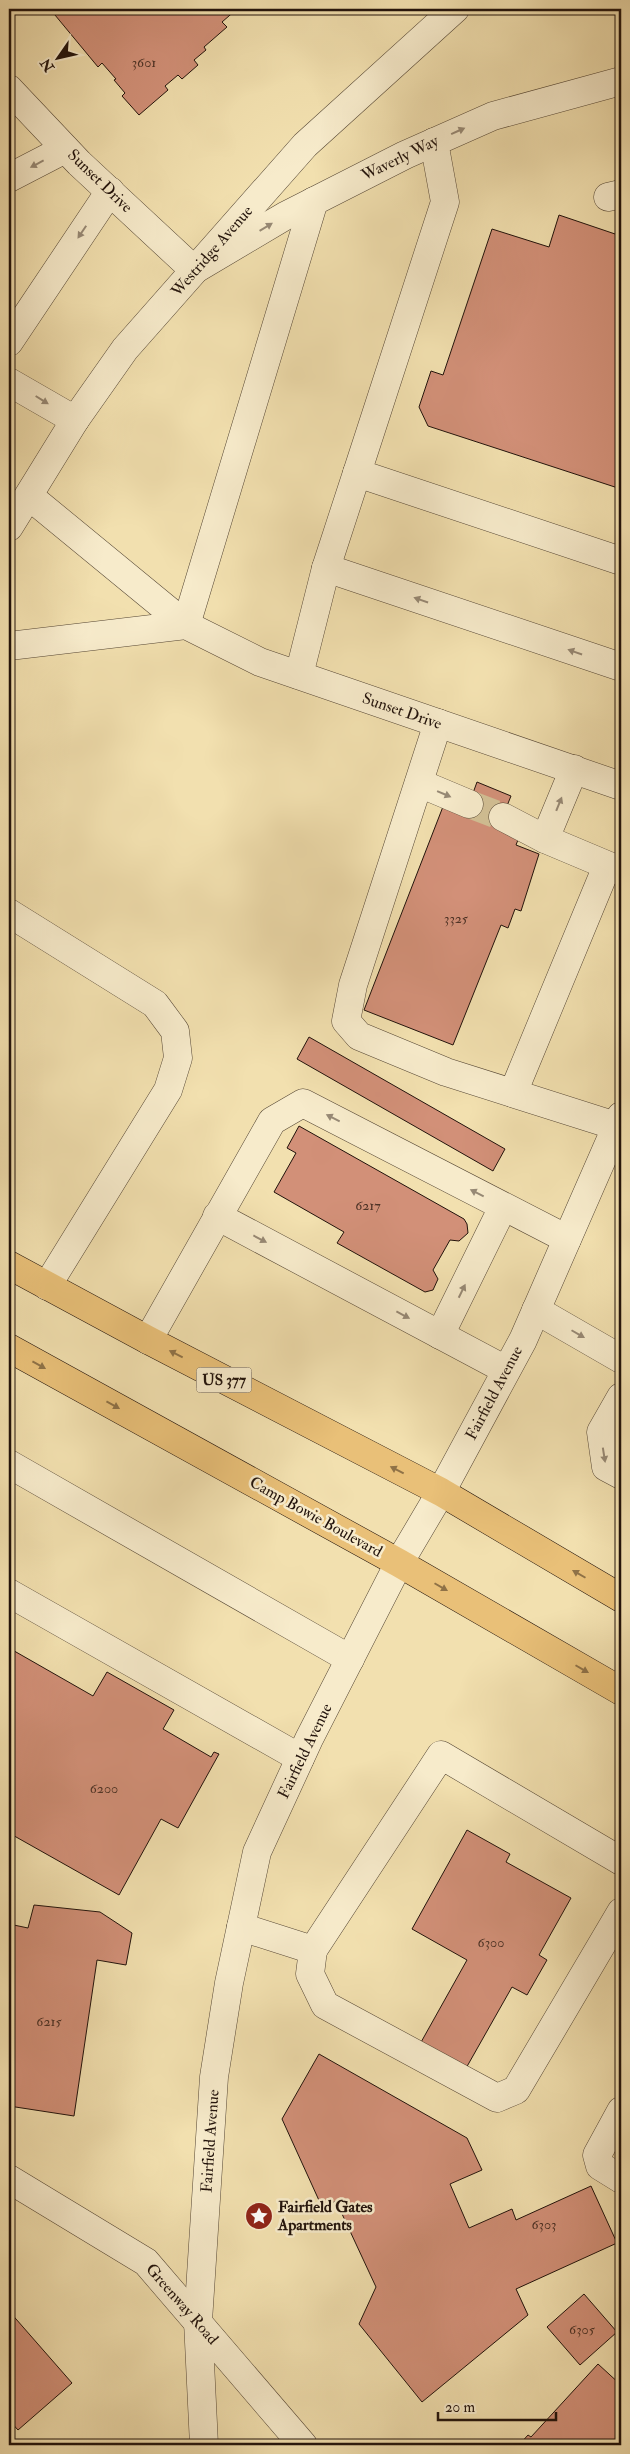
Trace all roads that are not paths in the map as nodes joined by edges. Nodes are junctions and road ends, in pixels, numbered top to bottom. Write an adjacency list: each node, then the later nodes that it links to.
1 (452, 10): 9 (street, Westridge Avenue)
2 (621, 81): 4 (street, Waverly Way, one-way to 2)
3 (9, 89): 5 (street, Sunset Drive)
4 (434, 142): 8 (street, Waverly Way); 13 (street)
5 (65, 149): 6 (street, one-way to 6); 7 (street, Sunset Drive)
6 (9, 178)
7 (110, 191): 9 (street, Sunset Drive); 10 (street, one-way to 10)
8 (314, 201): 9 (street, Waverly Way, one-way to 8); 18 (street)
9 (194, 270): 12 (street, Westridge Avenue)
10 (9, 342)
11 (9, 382): 12 (street, one-way to 12)
12 (75, 420): 14 (street, Westridge Avenue)
13 (356, 473): 16 (street); 17 (street)
14 (29, 496): 15 (street, Westridge Avenue); 18 (street, Sunset Drive)
15 (9, 527)
16 (621, 561)
17 (326, 568): 20 (street, one-way to 17); 21 (street)
18 (186, 625): 19 (street); 21 (street, Sunset Drive)
19 (9, 646)
20 (621, 667)
21 (299, 676): 22 (street, Sunset Drive)
22 (438, 723): 23 (street, Sunset Drive); 24 (street)
23 (574, 769): 25 (street, Sunset Drive); 28 (street, one-way to 23)
24 (419, 783): 26 (street, one-way to 26); 31 (street)
25 (621, 786)
26 (469, 804)
27 (503, 817): 28 (street)
28 (545, 838): 29 (street)
29 (614, 868): 31 (street)
30 (9, 913): 37 (street)
31 (513, 1093): 32 (street)
32 (619, 1121): 35 (street, Fairfield Avenue)
33 (504, 1207): 34 (street, one-way to 34); 35 (street); 39 (street, one-way to 33)
34 (217, 1216): 39 (street, one-way to 39); 40 (street)
35 (567, 1239): 38 (street, Fairfield Avenue)
36 (9, 1265): 37 (main road, US 377)
37 (47, 1286): 40 (main road, US 377)
38 (536, 1310): 42 (street, one-way to 42); 43 (street, Fairfield Avenue)
39 (440, 1335): 43 (street)
40 (148, 1340): 47 (main road, US 377, one-way to 40)
41 (9, 1348): 48 (main road, Camp Bowie Boulevard, one-way to 48)
42 (621, 1359)
43 (506, 1370): 47 (street, Fairfield Avenue)
44 (621, 1397): 46 (street, one-way to 46)
45 (9, 1464): 51 (street)
46 (621, 1475)
47 (441, 1492): 48 (street, Fairfield Avenue); 50 (main road, US 377, one-way to 47)
48 (399, 1563): 51 (street, Fairfield Avenue); 52 (main road, Camp Bowie Boulevard, one-way to 52)
49 (9, 1593): 53 (street)
50 (621, 1598)
51 (350, 1659): 53 (street, Fairfield Avenue)
52 (621, 1691)
53 (300, 1758): 56 (street, Fairfield Avenue)
54 (621, 1860): 57 (street)
55 (621, 1912): 57 (street)
56 (241, 1928): 57 (street); 61 (street, Fairfield Avenue)
57 (313, 1950)
58 (621, 2111): 59 (street)
59 (621, 2178)
60 (9, 2179): 61 (street, Greenway Road)
61 (198, 2321): 62 (street, Fairfield Avenue); 63 (street, Greenway Road)
62 (204, 2445)
63 (304, 2445)

